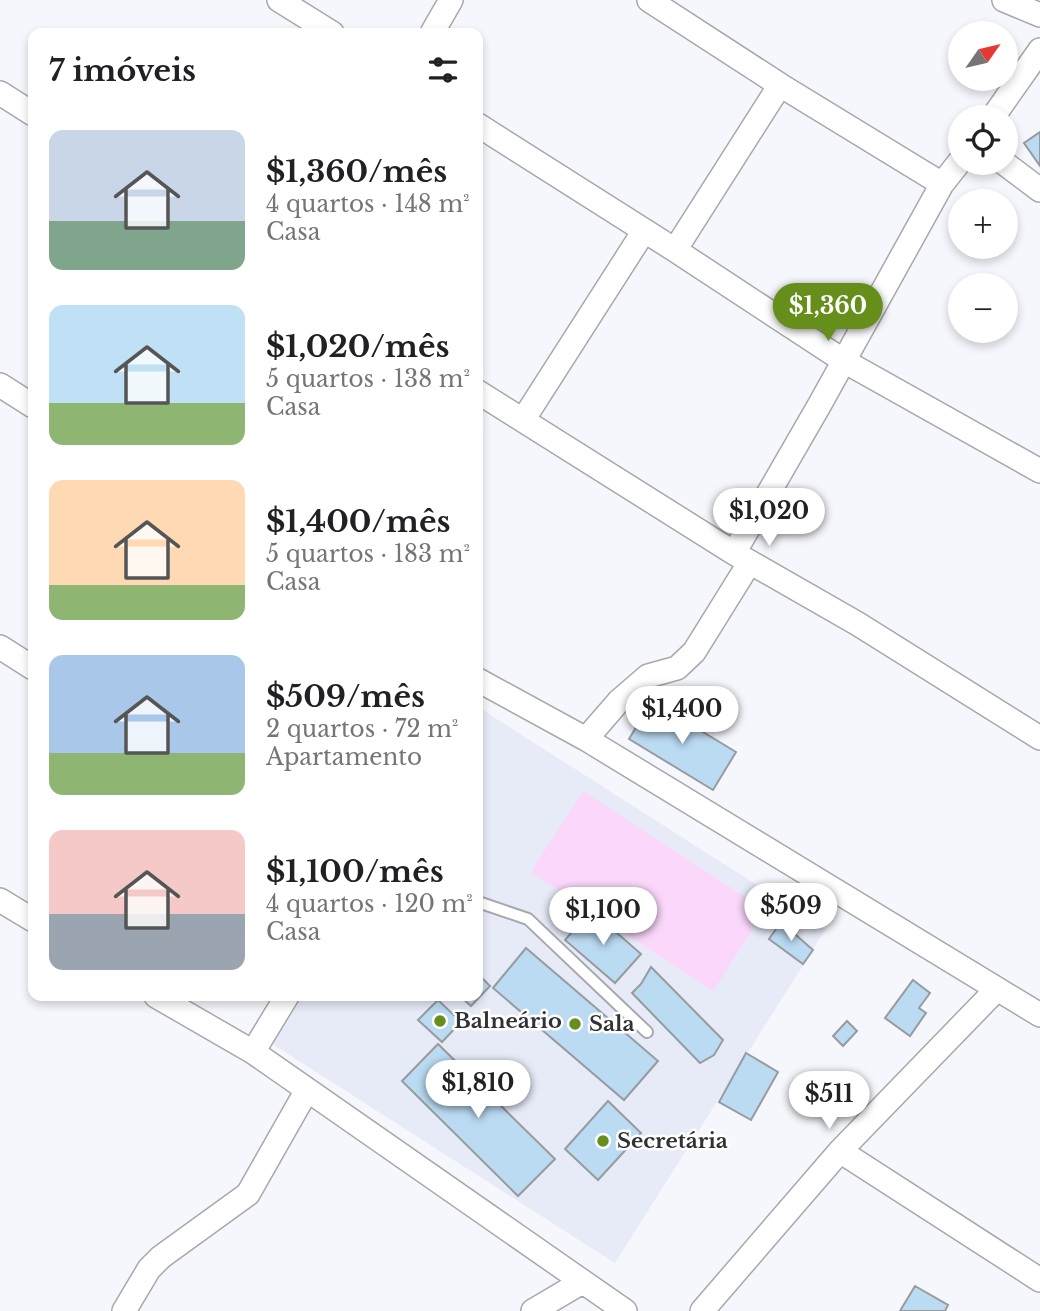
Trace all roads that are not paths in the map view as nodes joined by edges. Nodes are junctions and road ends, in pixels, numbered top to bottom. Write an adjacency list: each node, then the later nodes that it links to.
1 (279, 0): 6 (street)
2 (451, 0): 7 (street)
3 (649, 0): 9 (street)
4 (1004, 0): 5 (street)
5 (1040, 15)
6 (323, 28)
7 (435, 28)
8 (1040, 50): 11 (street)
9 (780, 85): 16 (street); 19 (street)
10 (0, 93): 12 (street)
11 (1001, 105)
12 (28, 111)
13 (483, 128): 18 (street)
14 (1018, 174): 17 (street)
15 (949, 175): 16 (street)
16 (942, 184): 20 (street)
17 (1040, 190)
18 (645, 231): 19 (street); 24 (street)
19 (675, 250): 20 (street)
20 (844, 361): 25 (street); 26 (street)
21 (0, 385): 23 (street)
22 (483, 395): 24 (street)
23 (28, 402)
24 (523, 420): 26 (street)
25 (1040, 471)
26 (742, 558): 30 (street); 31 (street)
27 (0, 647): 28 (street)
28 (28, 665)
29 (483, 683): 31 (street)
30 (1040, 738)
31 (586, 739): 35 (street)
32 (0, 900): 34 (street)
33 (483, 904): 39 (lane)
34 (28, 917)
35 (998, 989): 38 (street); 42 (street)
36 (165, 1001): 40 (street)
37 (284, 1001): 40 (street)
38 (1040, 1015)
39 (647, 1032)
40 (253, 1052): 41 (street)
41 (307, 1090): 44 (street); 45 (street)
42 (840, 1151): 43 (street); 48 (street)
43 (1040, 1280)
44 (582, 1282): 46 (street); 47 (street)
45 (124, 1311)
46 (533, 1311)
47 (625, 1311)
48 (702, 1311)

